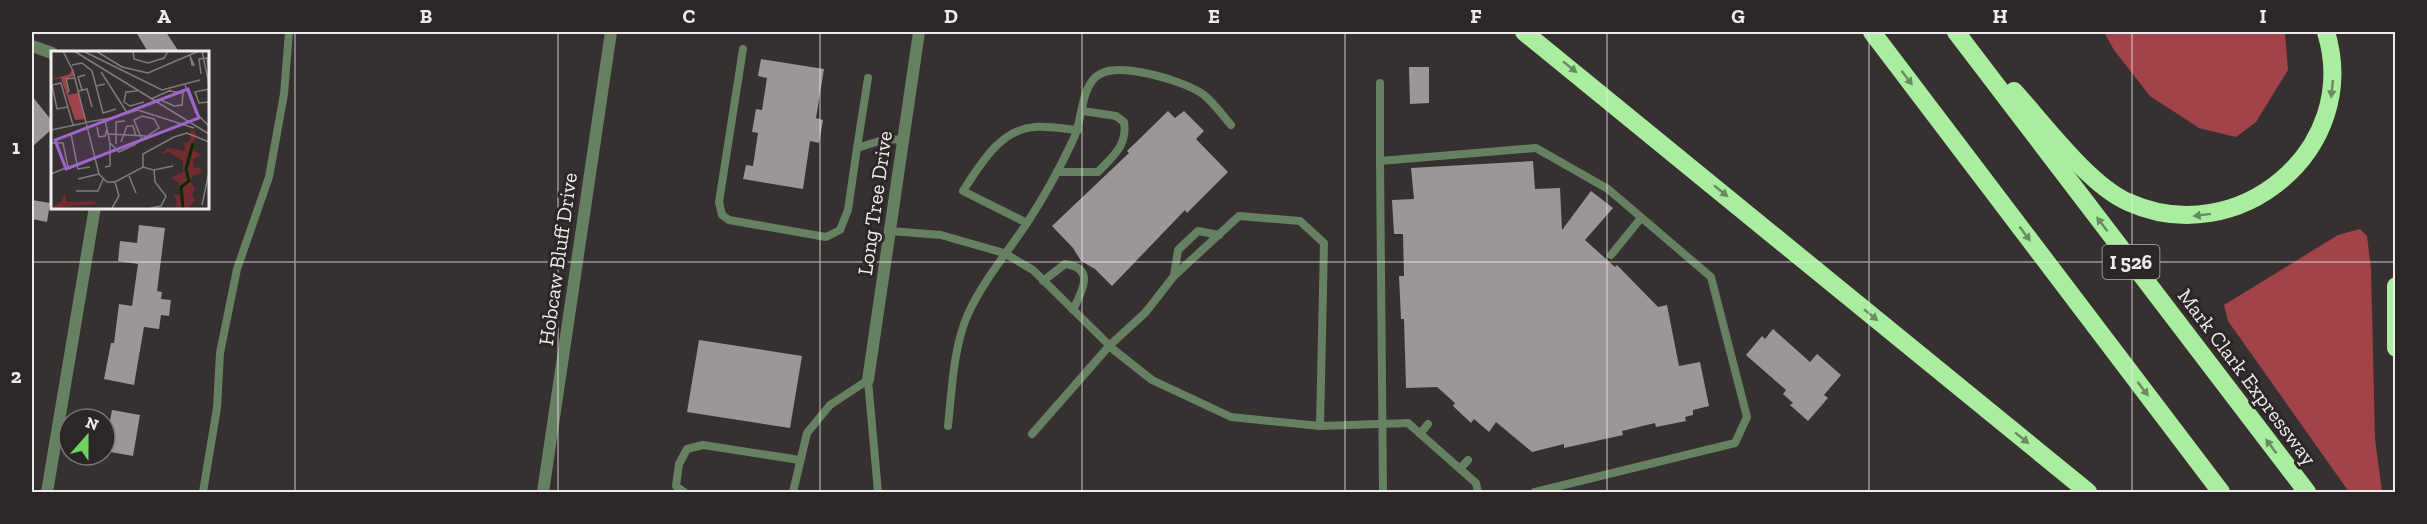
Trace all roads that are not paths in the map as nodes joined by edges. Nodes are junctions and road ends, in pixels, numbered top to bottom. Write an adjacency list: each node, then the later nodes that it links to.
1 (289, 32): 44 (lane)
2 (611, 32): 45 (street, Hobcaw Bluff Drive)
3 (918, 32): 16 (street, Long Tree Drive)
4 (1524, 32): 52 (highway, one-way to 52)
5 (1872, 32): 53 (highway, one-way to 53)
6 (1958, 32): 7 (highway, one-way to 6); 54 (highway, Mark Clark Expressway / I 526, one-way to 6)
7 (2326, 32)
8 (32, 46): 10 (street)
9 (743, 49): 17 (lane)
10 (51, 53)
11 (868, 78): 17 (lane)
12 (1380, 82): 18 (lane)
13 (1083, 111): 14 (lane); 15 (lane); 19 (lane)
14 (1231, 125)
15 (1078, 130): 19 (lane); 22 (lane)
16 (904, 140): 17 (lane); 23 (street, Long Tree Drive)
17 (857, 148)
18 (1380, 161): 21 (lane); 34 (lane)
19 (1057, 172): 22 (lane)
20 (95, 208): 43 (street)
21 (1641, 218): 26 (lane); 51 (lane)
22 (1027, 223): 25 (lane)
23 (890, 231): 25 (lane); 33 (street, Long Tree Drive)
24 (1219, 235): 27 (lane); 27 (lane); 37 (lane)
25 (1004, 253): 28 (lane); 36 (lane)
26 (1611, 255)
27 (1174, 276): 32 (lane)
28 (1043, 281): 30 (lane); 30 (lane)
29 (2396, 285): 31 (highway)
30 (1073, 310): 32 (lane)
31 (2395, 343)
32 (1110, 345): 37 (lane); 38 (lane)
33 (868, 381): 40 (lane); 48 (lane)
34 (1381, 422): 37 (lane); 39 (lane); 49 (lane)
35 (1428, 424): 39 (lane)
36 (948, 426)
37 (1320, 426)
38 (1032, 434)
39 (1420, 434): 42 (lane)
40 (800, 460): 46 (lane); 47 (lane)
41 (1468, 460): 42 (lane)
42 (1460, 469): 50 (lane)
43 (47, 492)
44 (203, 492)
45 (543, 492)
46 (684, 492)
47 (793, 492)
48 (878, 492)
49 (1383, 492)
50 (1478, 492)
51 (1535, 492)
52 (2088, 492)
53 (2221, 492)
54 (2307, 492)

